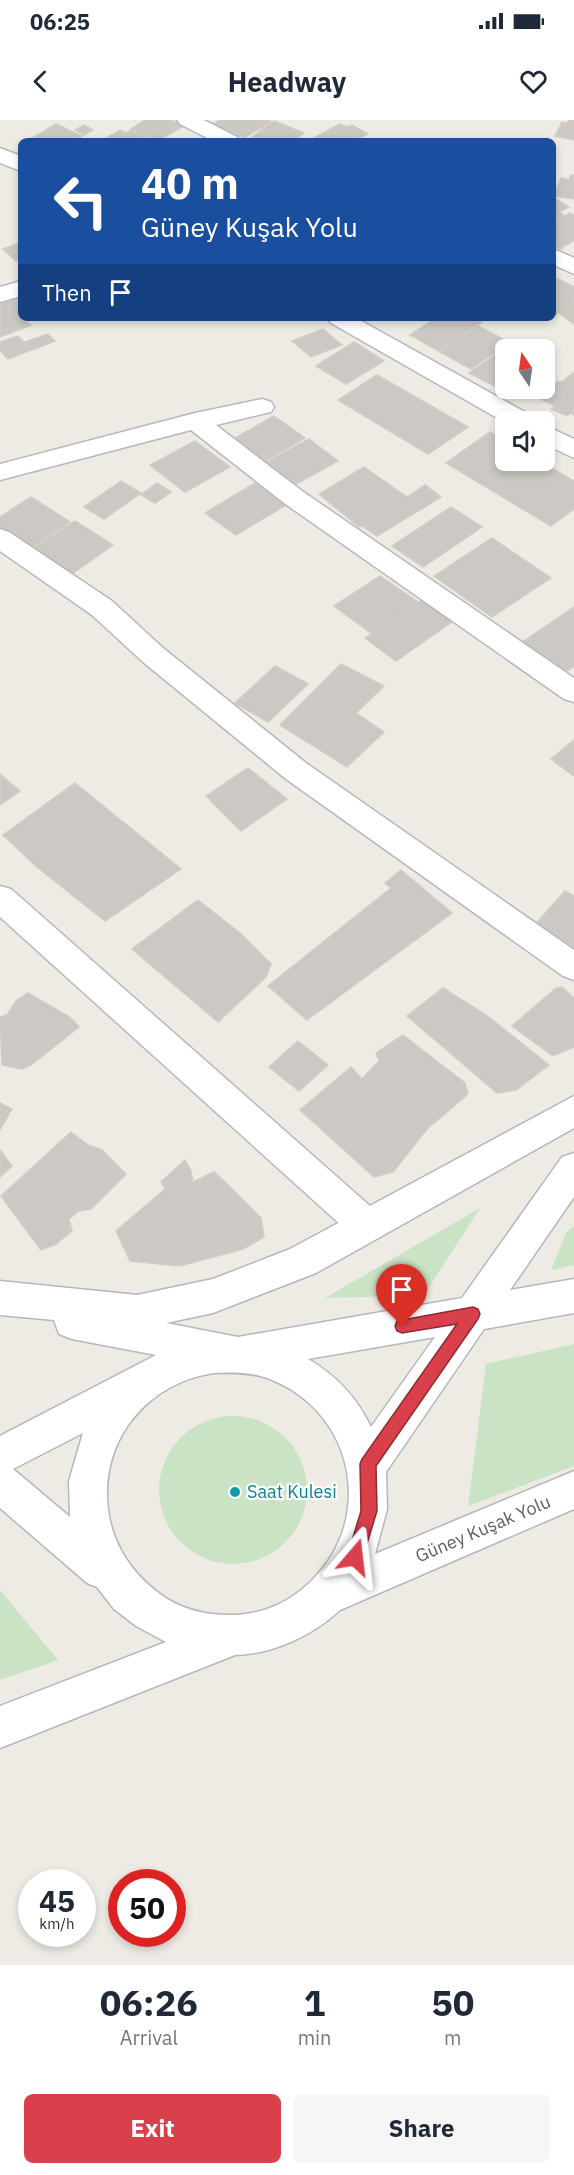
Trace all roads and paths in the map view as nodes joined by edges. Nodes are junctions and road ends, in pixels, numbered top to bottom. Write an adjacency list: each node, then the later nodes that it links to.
1 (187, 120): 2 (street)
2 (224, 138)
3 (0, 154): 4 (street)
4 (18, 163)
5 (556, 257): 6 (street)
6 (574, 267)
7 (18, 289): 8 (street)
8 (0, 296)
9 (344, 321): 11 (street)
10 (262, 407): 12 (street)
11 (504, 411)
12 (195, 421): 15 (street); 17 (street)
13 (555, 440): 14 (street)
14 (574, 450)
15 (0, 472)
16 (0, 538): 19 (street)
17 (574, 692)
18 (0, 898): 22 (street)
19 (574, 967)
20 (574, 1111): 22 (street)
21 (574, 1168): 26 (street)
22 (366, 1225): 24 (street)
23 (574, 1296): 26 (street)
24 (0, 1298)
25 (0, 1305): 27 (street)
26 (473, 1314): 27 (street); 30 (street)
27 (238, 1354): 28 (street); 30 (street)
28 (152, 1377): 29 (street); 33 (street)
29 (0, 1456)
30 (368, 1464): 34 (street)
31 (0, 1483): 33 (street)
32 (574, 1490): 34 (street, Güney Kuşak Yolu)
33 (111, 1578): 35 (street)
34 (325, 1596): 35 (street)
35 (236, 1635): 36 (street)
36 (0, 1727)

